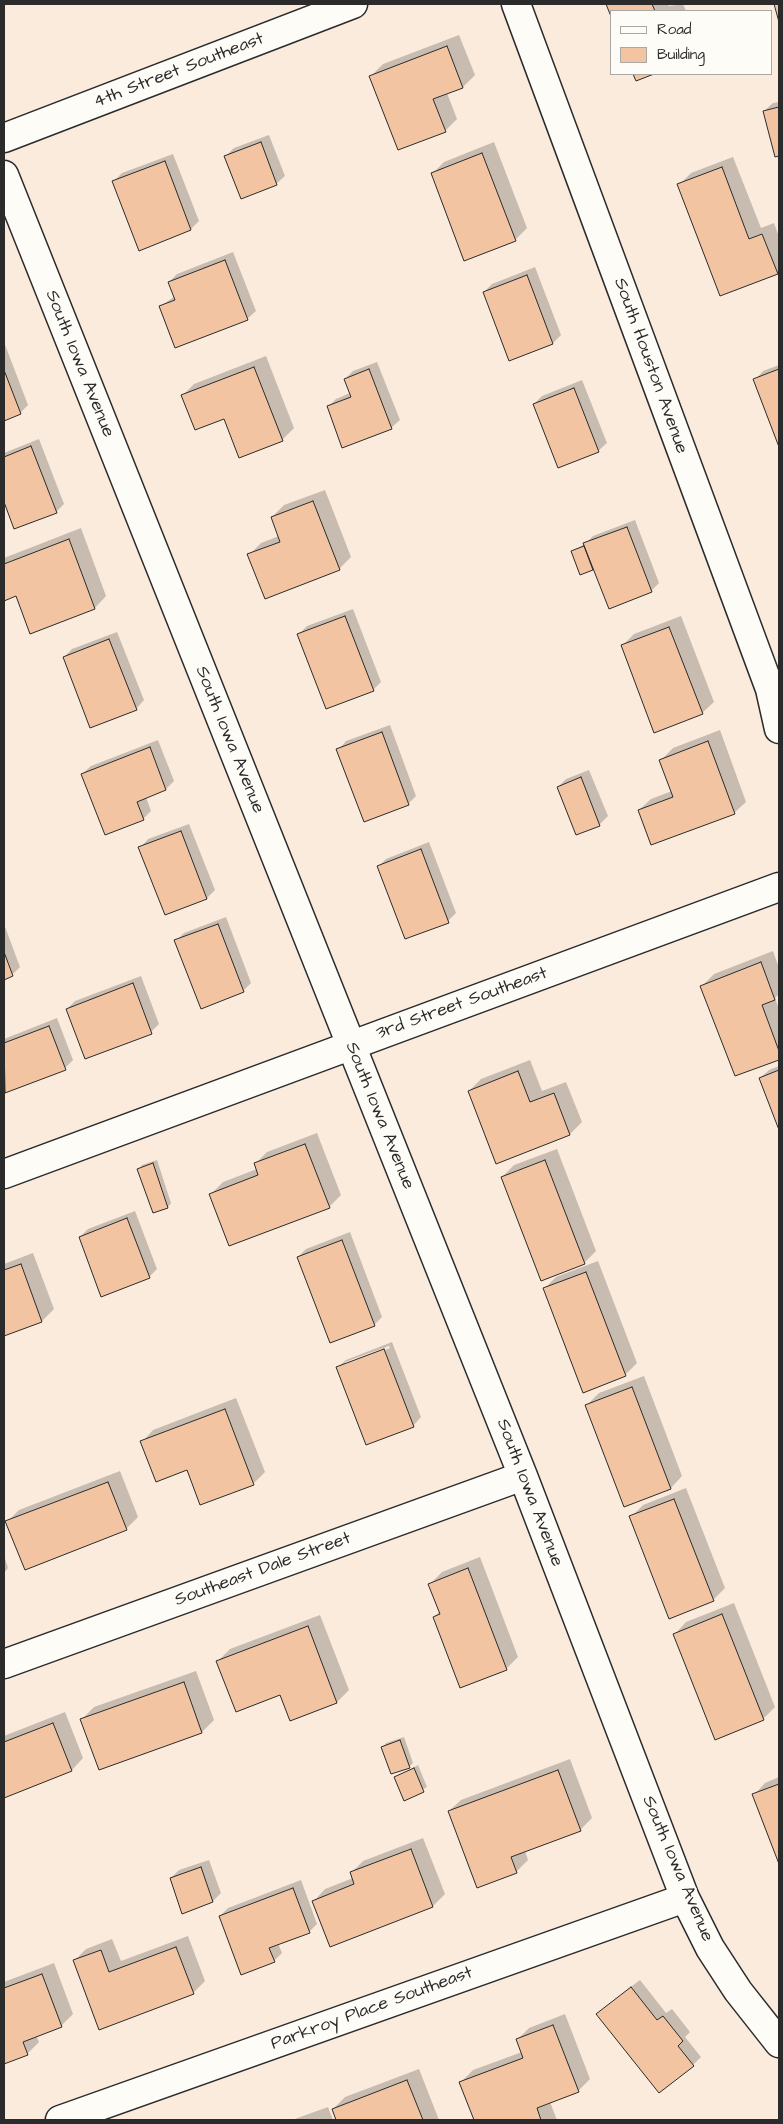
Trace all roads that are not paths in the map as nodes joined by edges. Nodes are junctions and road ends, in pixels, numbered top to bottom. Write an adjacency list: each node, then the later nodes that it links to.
1 (353, 4): 3 (street, 4th Street Southeast)
2 (516, 4): 5 (street, South Houston Avenue)
3 (4, 138)
4 (4, 175): 7 (street, South Iowa Avenue)
5 (779, 730)
6 (779, 887): 7 (street, 3rd Street Southeast)
7 (351, 1045): 8 (street, 3rd Street Southeast); 9 (street, South Iowa Avenue)
8 (4, 1174)
9 (523, 1476): 10 (street, Southeast Dale Street); 11 (street, South Iowa Avenue)
10 (4, 1664)
11 (685, 1898): 12 (street, South Iowa Avenue); 13 (street, Parkroy Place Southeast)
12 (779, 2043)
13 (60, 2120)

